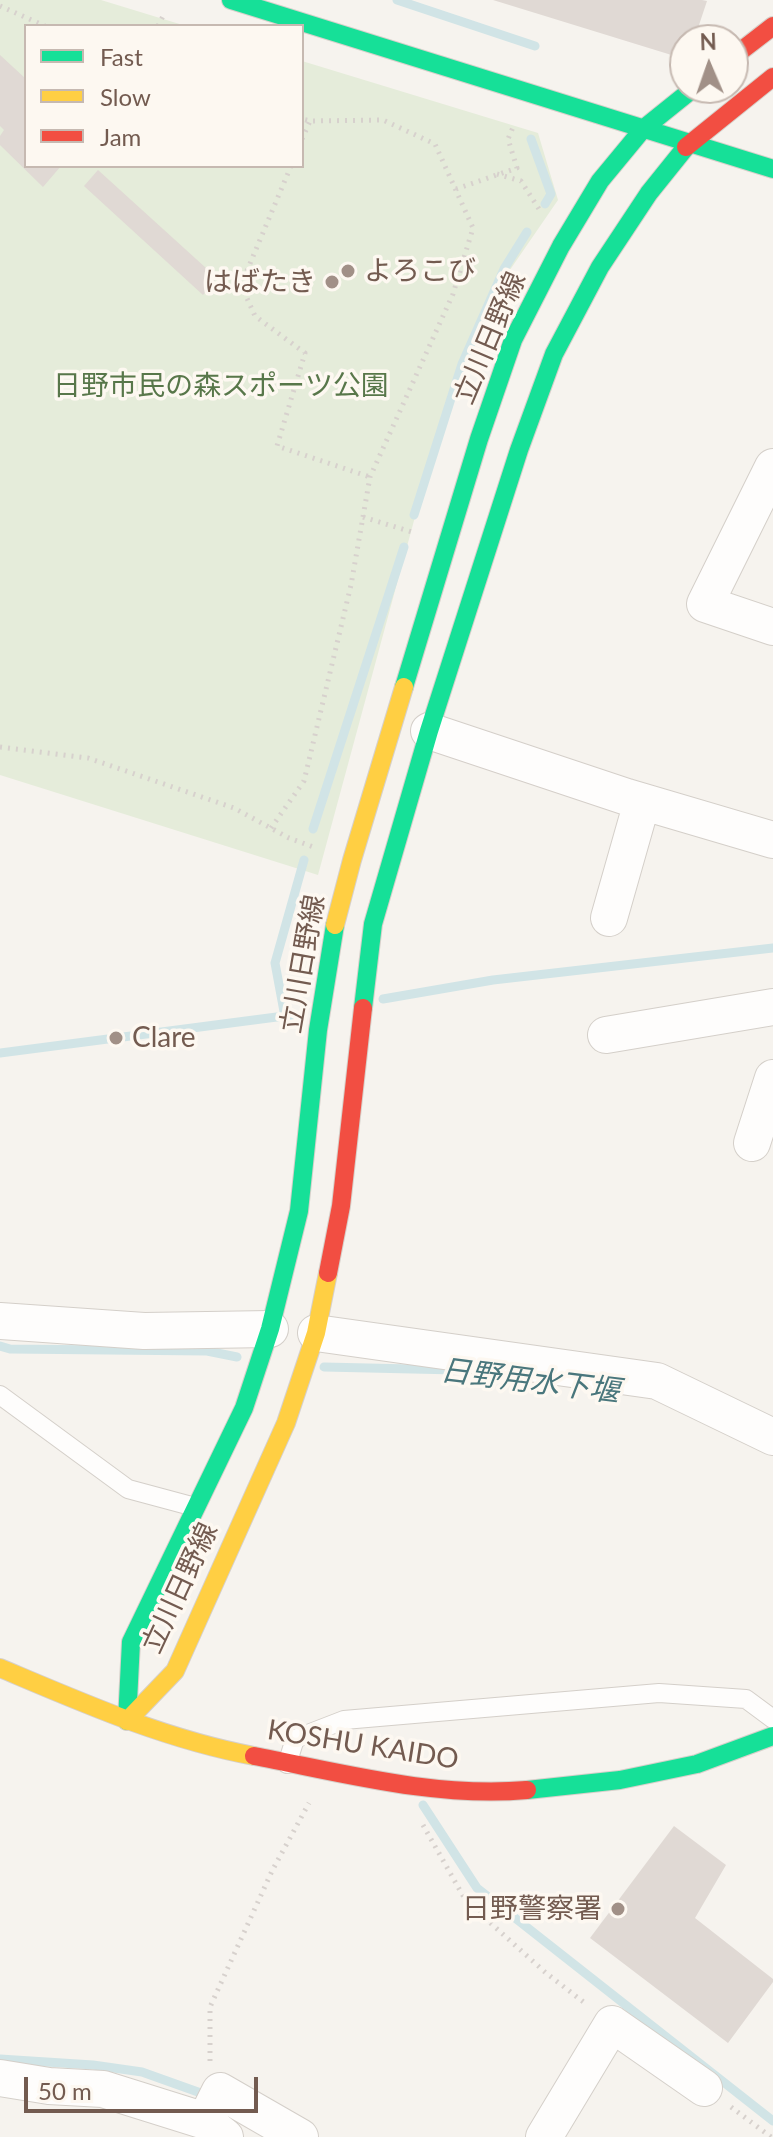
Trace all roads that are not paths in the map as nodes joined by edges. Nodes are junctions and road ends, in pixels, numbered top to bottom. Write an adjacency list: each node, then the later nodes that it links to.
1 (240, 1): 6 (main road)
2 (773, 26): 3 (main road)
3 (749, 45)
4 (773, 77): 7 (main road, 立川日野線)
5 (674, 104): 6 (main road, 立川日野線)
6 (643, 129): 7 (main road); 14 (main road, 立川日野線)
7 (690, 143): 8 (main road); 11 (main road, 立川日野線)
8 (773, 169)
9 (771, 479): 10 (street)
10 (773, 627)
11 (429, 731): 12 (street); 16 (main road, 立川日野線)
12 (642, 802): 13 (street); 15 (street)
13 (773, 840)
14 (336, 917): 16 (street); 22 (main road, 立川日野線)
15 (609, 918)
16 (373, 924): 23 (main road, 立川日野線)
17 (773, 1007): 18 (street)
18 (606, 1035)
19 (773, 1078): 20 (street)
20 (752, 1143)
21 (0, 1321): 22 (street)
22 (270, 1329): 26 (main road, 立川日野線)
23 (316, 1333): 25 (street); 29 (main road, 立川日野線)
24 (0, 1395): 26 (lane)
25 (773, 1437)
26 (195, 1507): 29 (main road, 立川日野線)
27 (0, 1668): 29 (main road, KOSHU KAIDO)
28 (773, 1719): 31 (lane)
29 (127, 1721): 31 (main road, KOSHU KAIDO)
30 (773, 1736): 31 (main road, KOSHU KAIDO)
31 (287, 1764)
32 (0, 2078): 34 (street)
33 (704, 2088): 36 (street)
34 (216, 2111): 35 (street)
35 (300, 2137)
36 (544, 2137)

